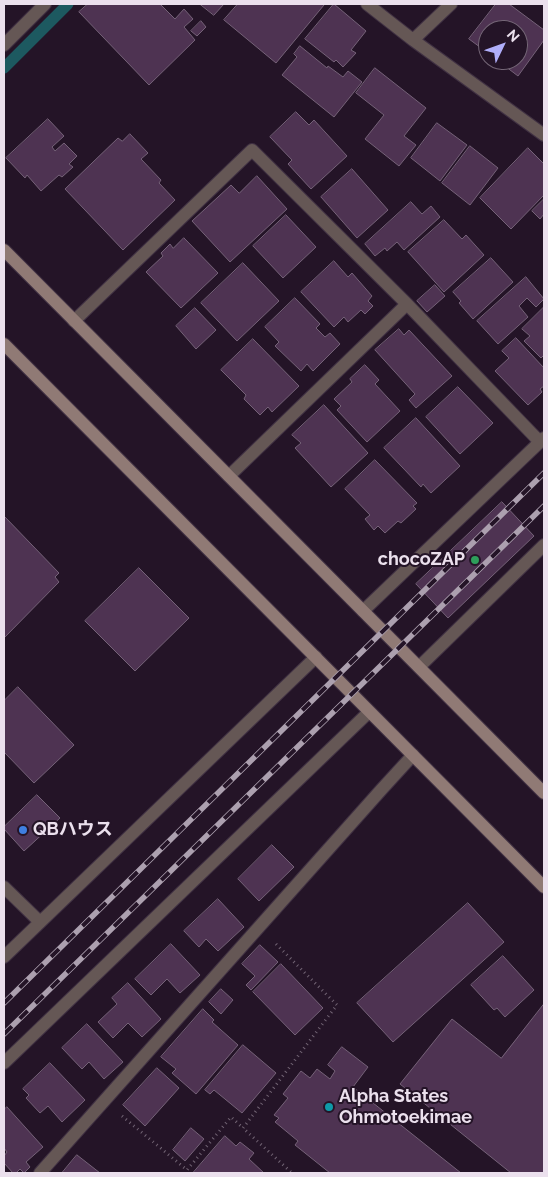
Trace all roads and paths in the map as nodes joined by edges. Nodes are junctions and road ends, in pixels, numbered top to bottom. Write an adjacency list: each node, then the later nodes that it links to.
1 (45, 4): 5 (street)
2 (367, 4): 4 (street)
3 (451, 4): 4 (street)
4 (413, 40): 6 (street)
5 (4, 45)
6 (544, 135)
7 (4, 250): 9 (street)
8 (407, 304): 9 (street); 11 (street); 12 (street)
9 (74, 321): 12 (street)
10 (4, 344): 15 (street)
11 (542, 440): 14 (street)
12 (229, 476): 14 (street)
13 (544, 545): 16 (street)
14 (363, 611): 16 (street)
15 (316, 657): 17 (street); 22 (street)
16 (420, 666): 19 (street)
17 (369, 712): 18 (street); 25 (street)
18 (414, 755): 21 (street); 23 (street)
19 (544, 793)
20 (4, 886): 22 (street)
21 (544, 887)
22 (40, 922): 24 (street)
23 (258, 928): 26 (street); 27 (path)
24 (4, 958)
25 (4, 1063)
26 (104, 1101): 27 (path); 28 (street)
27 (243, 1128): 29 (path)
28 (40, 1173)
29 (292, 1173)

